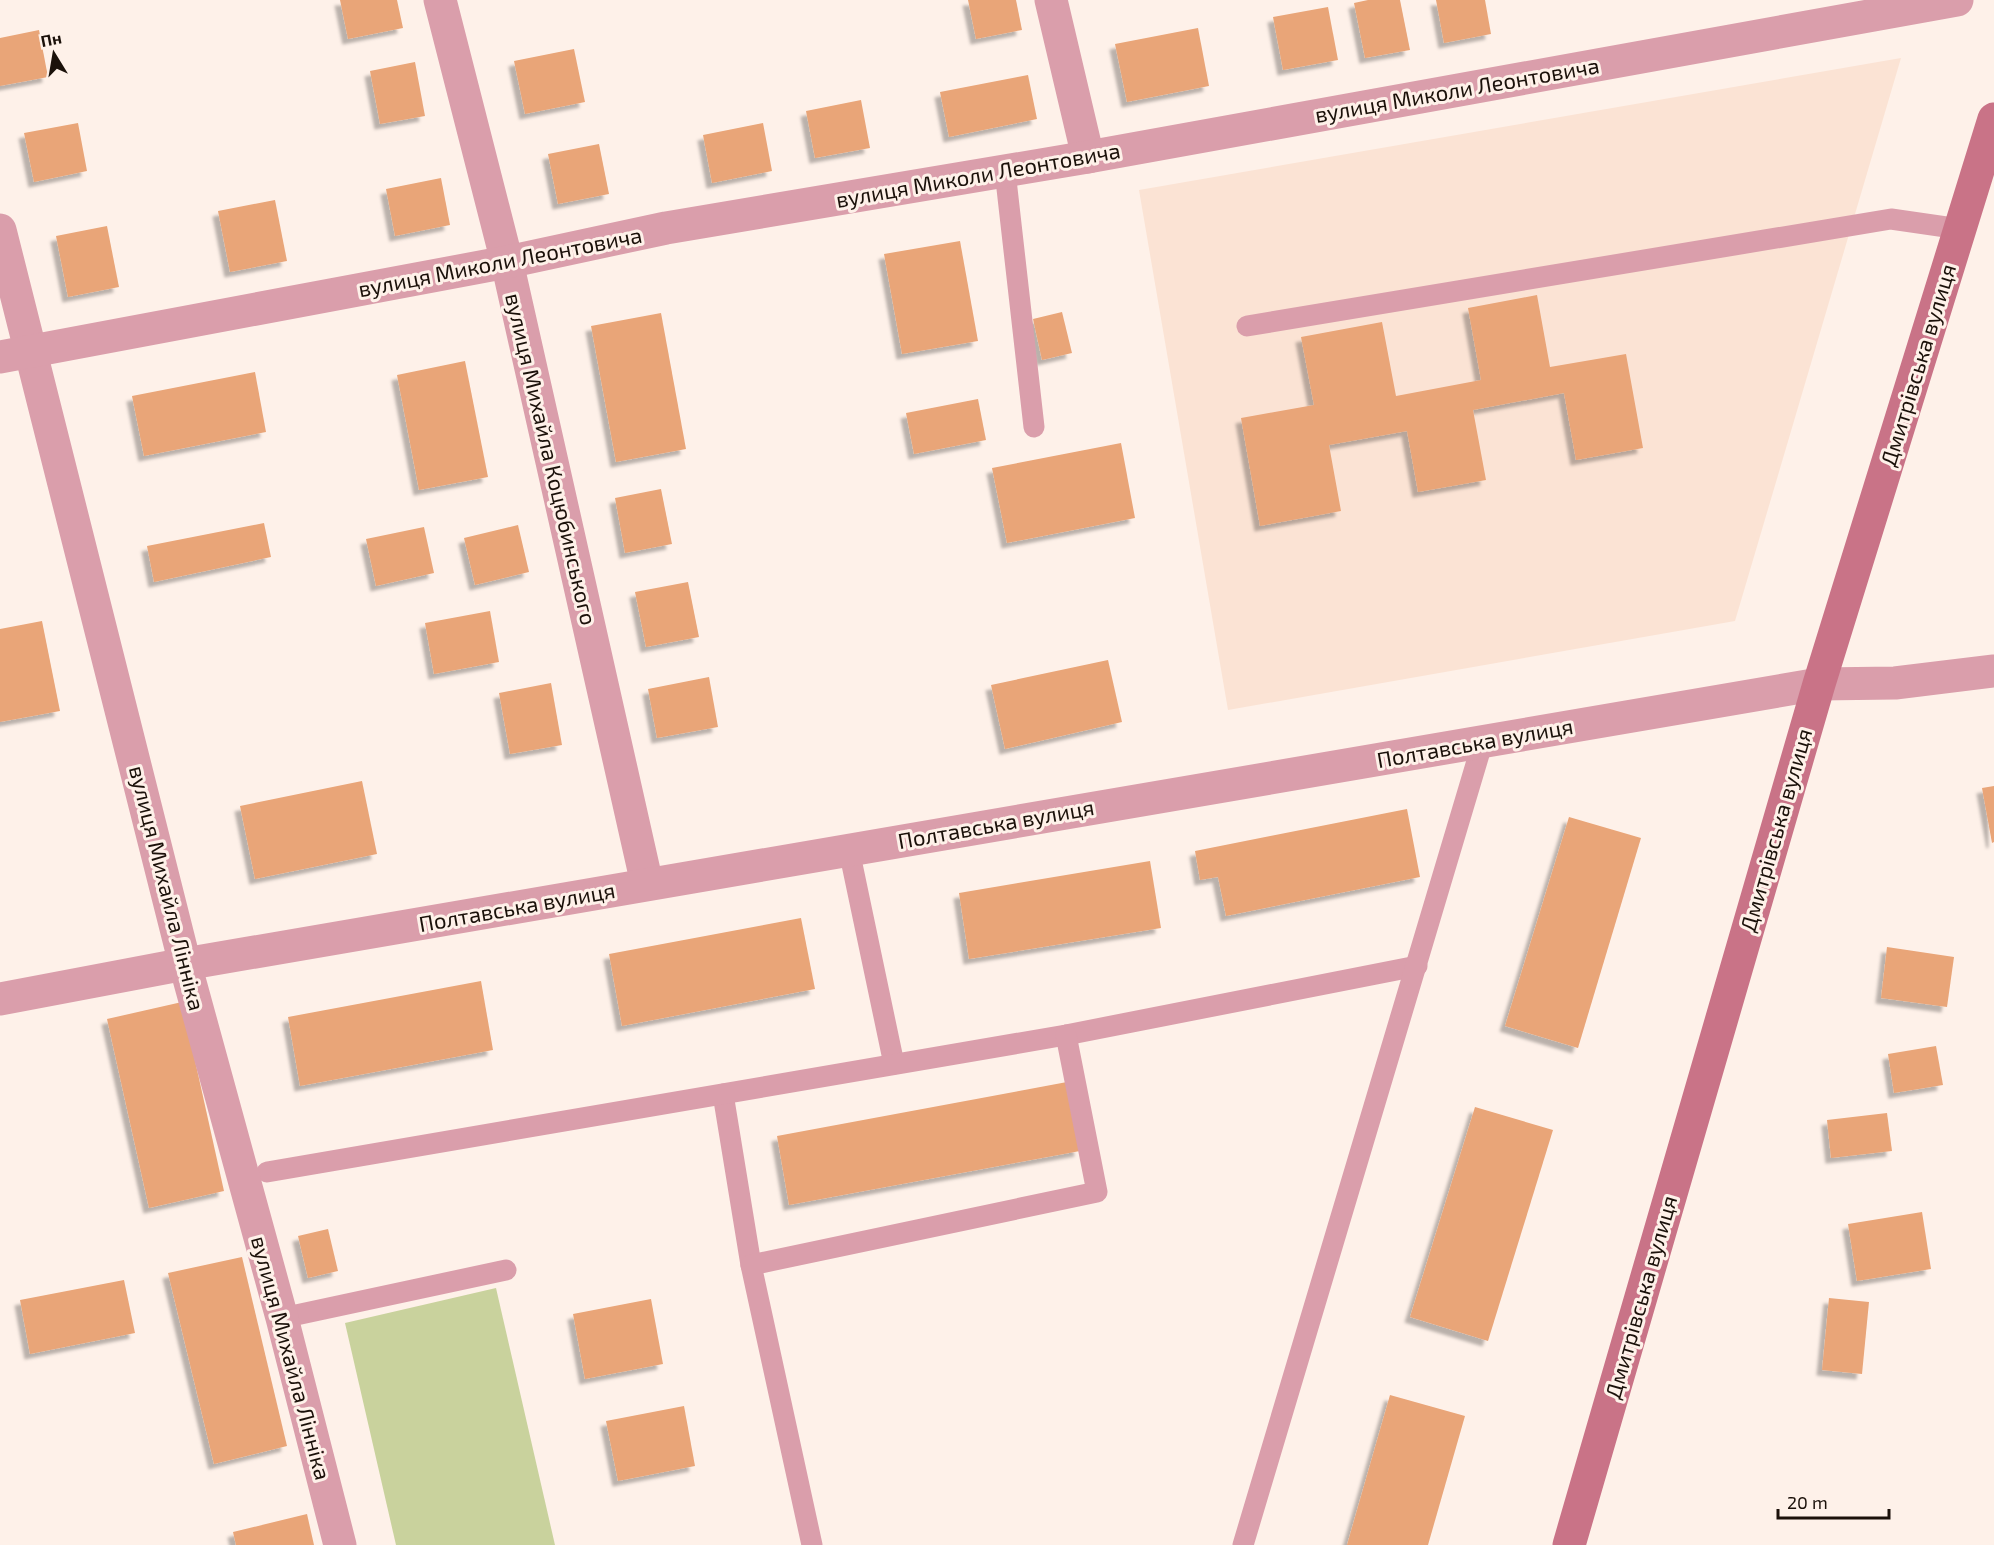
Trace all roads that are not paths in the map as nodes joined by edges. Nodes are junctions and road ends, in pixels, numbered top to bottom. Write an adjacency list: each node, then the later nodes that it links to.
1 (440, 0): 9 (street, вулиця Михайла Коцюбинського)
2 (1051, 0): 5 (street)
3 (1958, 0): 5 (street, вулиця Миколи Леонтовича)
4 (1994, 119): 7 (main road, Дмитрівська вулиця)
5 (1088, 157): 6 (street, вулиця Миколи Леонтовича)
6 (1005, 171): 9 (street, вулиця Миколи Леонтовича); 12 (lane)
7 (1960, 229): 10 (lane); 14 (main road, Дмитрівська вулиця)
8 (0, 230): 11 (street, вулиця Михайла Лінніка)
9 (507, 262): 11 (street, вулиця Миколи Леонтовича); 17 (street, вулиця Михайла Коцюбинського)
10 (1247, 326)
11 (15, 354): 18 (street, вулиця Михайла Лінніка)
12 (1034, 427)
13 (1994, 671): 14 (street, Полтавська вулиця)
14 (1819, 684): 15 (street, Полтавська вулиця); 31 (main road, Дмитрівська вулиця)
15 (1483, 741): 16 (street, Полтавська вулиця); 19 (lane)
16 (849, 850): 17 (street, Полтавська вулиця); 22 (lane)
17 (647, 884): 18 (street, Полтавська вулиця)
18 (185, 964): 20 (street, Полтавська вулиця); 27 (street, вулиця Михайла Лінніка)
19 (1417, 966): 21 (lane); 30 (lane)
20 (0, 999)
21 (1066, 1035): 22 (lane); 25 (lane)
22 (894, 1064): 23 (lane)
23 (723, 1094): 24 (lane); 25 (lane)
24 (267, 1172)
25 (751, 1265): 29 (lane)
26 (507, 1270): 27 (lane)
27 (282, 1318): 28 (street, вулиця Михайла Лінніка)
28 (340, 1545)
29 (812, 1545)
30 (1243, 1545)
31 (1569, 1545)

